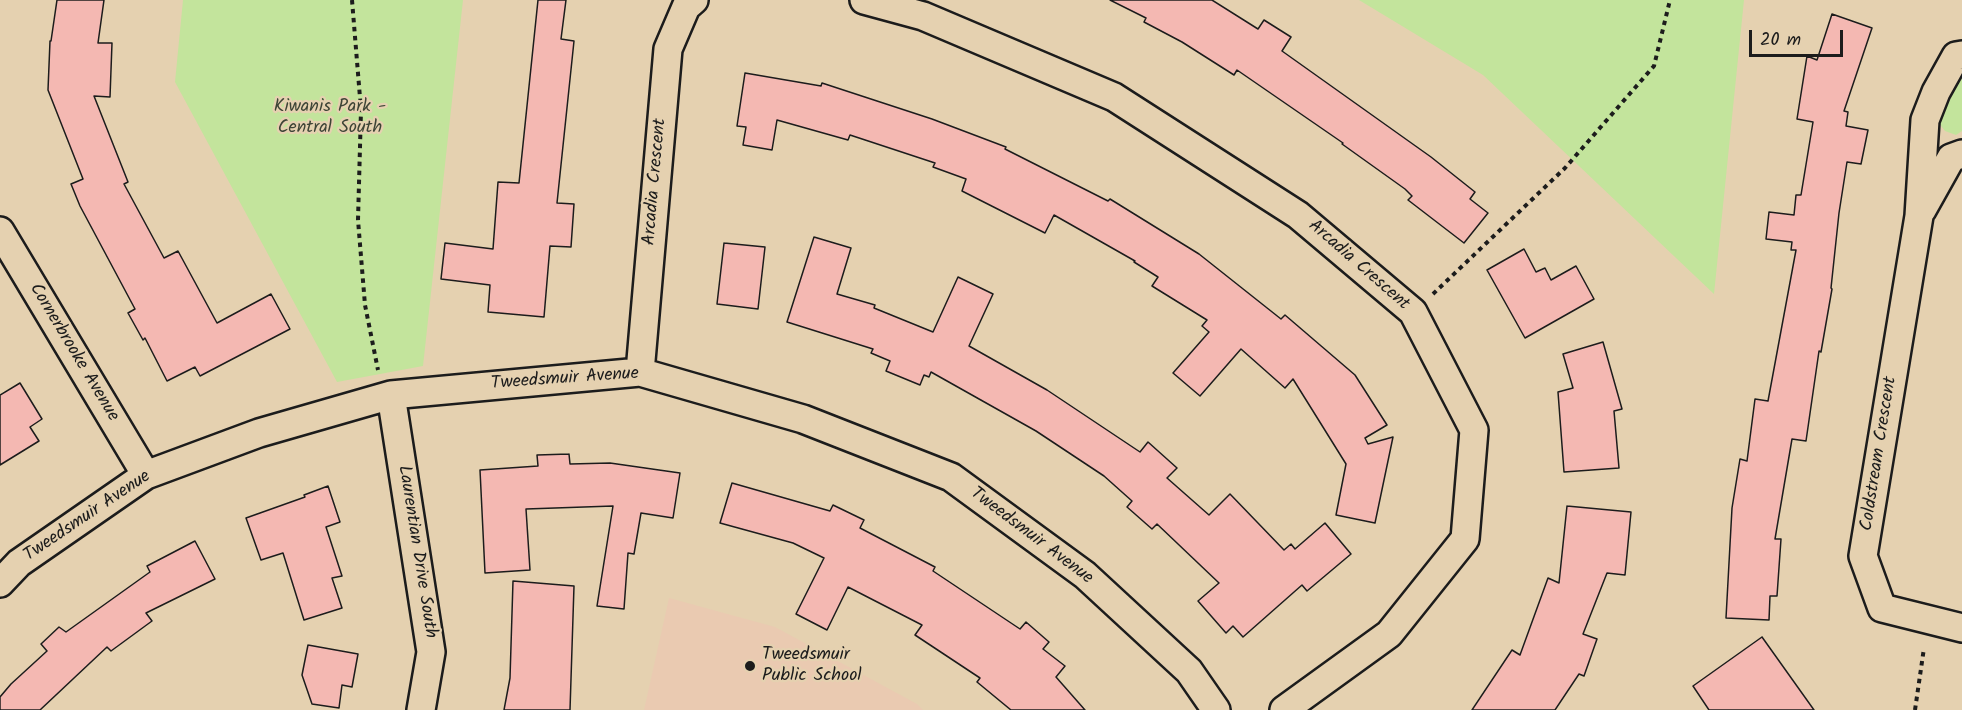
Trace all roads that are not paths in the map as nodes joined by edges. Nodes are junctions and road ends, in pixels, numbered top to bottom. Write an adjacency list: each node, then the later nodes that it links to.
1 (694, 0): 7 (street, Arcadia Crescent)
2 (864, 0): 14 (street, Arcadia Crescent)
3 (1962, 55): 5 (street)
4 (1962, 154): 5 (street)
5 (1919, 216): 11 (street, Coldstream Crescent)
6 (0, 231): 9 (street, Cornerbrooke Avenue)
7 (640, 372): 8 (street, Tweedsmuir Avenue); 13 (street, Tweedsmuir Avenue)
8 (391, 395): 9 (street, Tweedsmuir Avenue); 12 (street, Laurentian Drive South)
9 (146, 475): 10 (street, Tweedsmuir Avenue)
10 (0, 583)
11 (1962, 628)
12 (421, 710)
13 (1216, 710)
14 (1284, 710)

